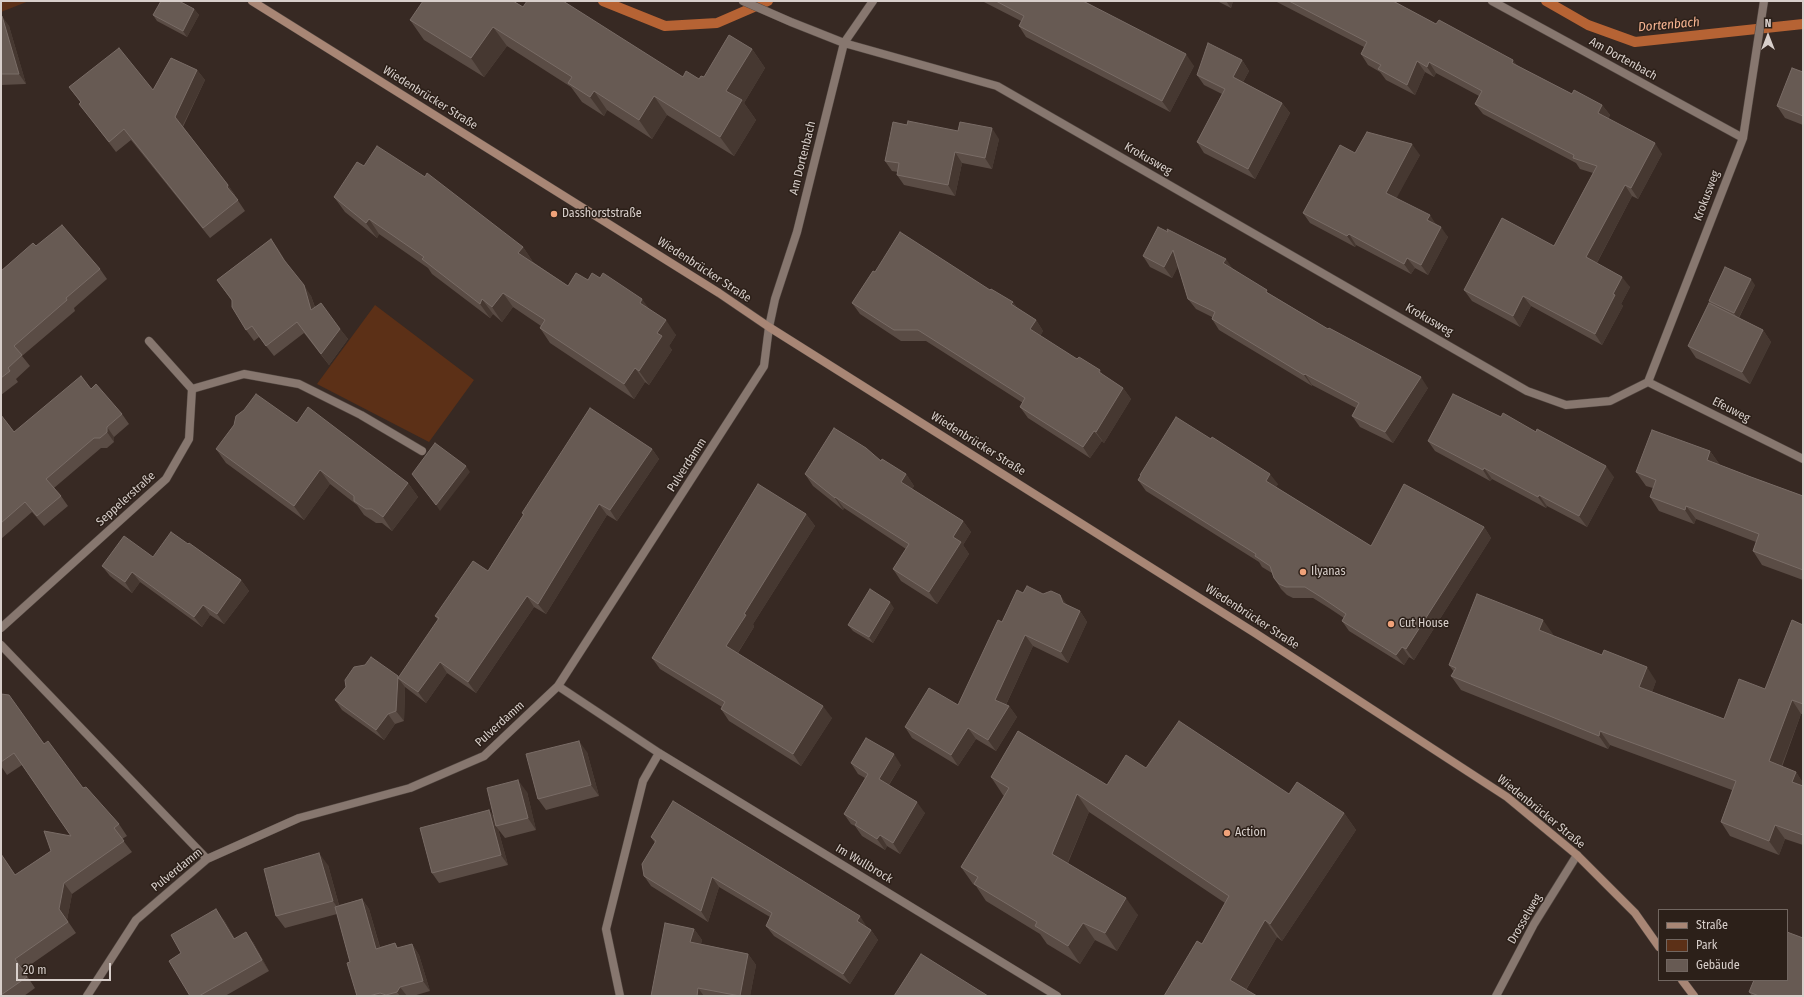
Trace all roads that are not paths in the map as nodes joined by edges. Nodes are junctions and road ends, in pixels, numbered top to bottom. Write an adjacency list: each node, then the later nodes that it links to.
1 (252, 1): 8 (main road, Wiedenbrücker Straße)
2 (743, 1): 6 (street, Krokusweg)
3 (873, 1): 6 (street, Am Dortenbach)
4 (1492, 1): 7 (street, Am Dortenbach)
5 (1764, 5): 7 (street, Krokusweg)
6 (844, 43): 8 (street, Am Dortenbach); 10 (street, Krokusweg)
7 (1743, 138): 10 (street, Krokusweg)
8 (769, 327): 16 (street, Pulverdamm); 18 (main road, Wiedenbrücker Straße)
9 (150, 341): 11 (street)
10 (1648, 382): 13 (street, Efeuweg)
11 (192, 389): 12 (street); 14 (street, Seppelerstraße)
12 (422, 451)
13 (1803, 459)
14 (1, 628)
15 (1, 645): 19 (street)
16 (558, 686): 17 (street, Im Wullbrock); 19 (street, Pulverdamm)
17 (659, 753): 23 (street); 24 (street, Im Wullbrock)
18 (1577, 855): 20 (main road, Wiedenbrücker Straße); 25 (street, Drosselweg)
19 (207, 859): 22 (street, Pulverdamm)
20 (1658, 946)
21 (1683, 981): 26 (main road)
22 (87, 996)
23 (620, 996)
24 (1056, 996)
25 (1496, 996)
26 (1694, 996)

